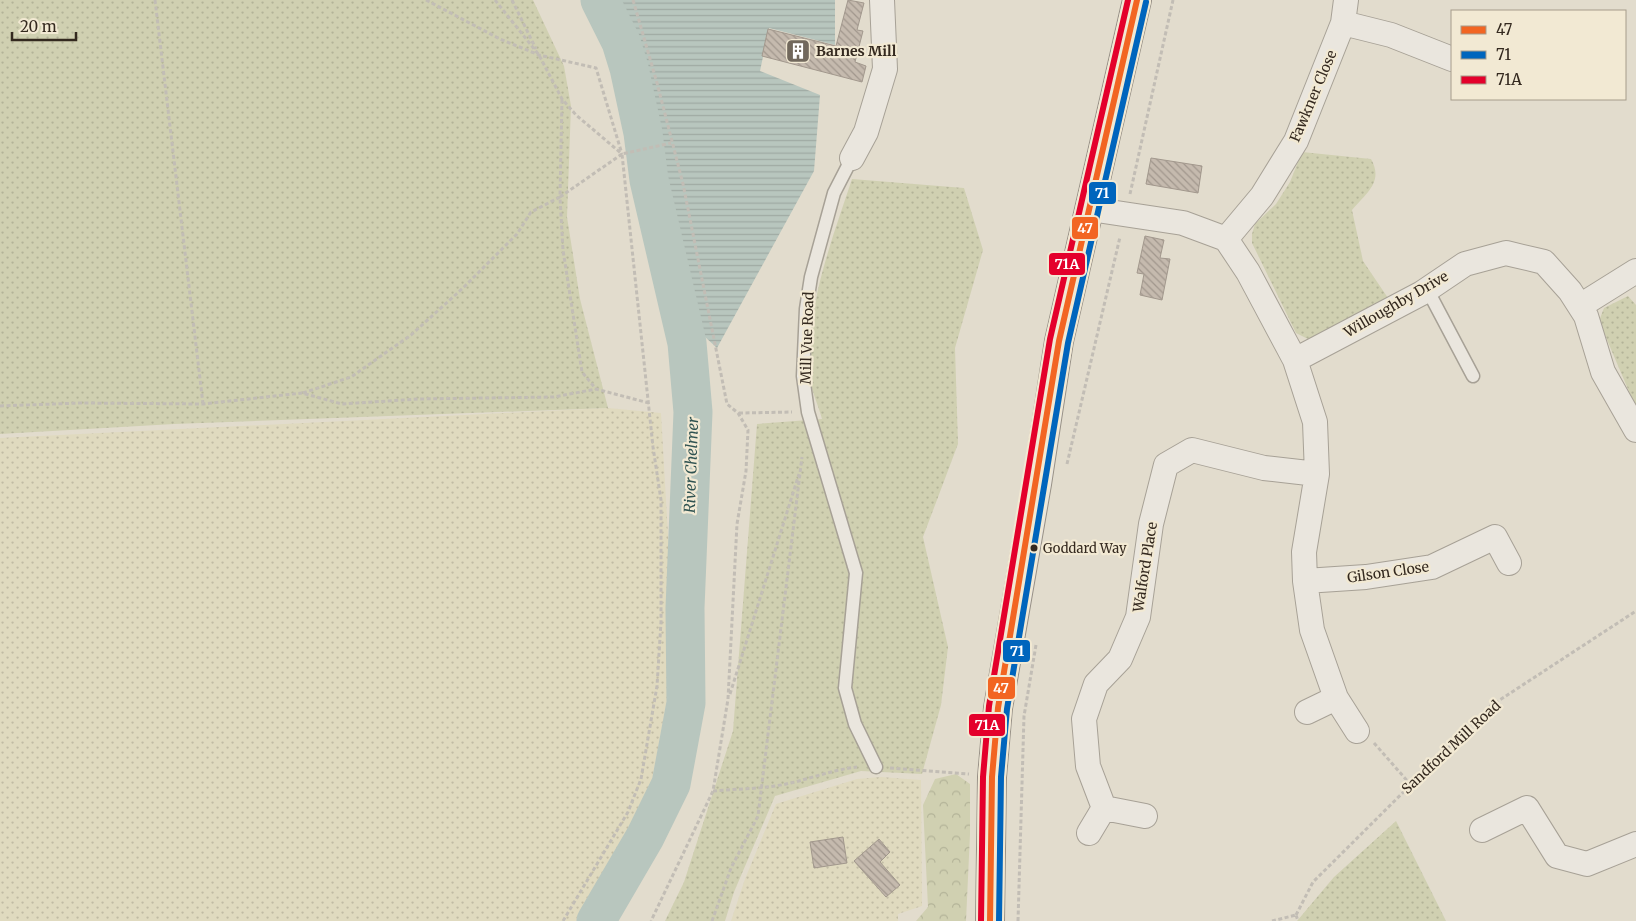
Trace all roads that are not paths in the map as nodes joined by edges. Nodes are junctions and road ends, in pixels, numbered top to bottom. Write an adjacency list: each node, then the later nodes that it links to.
1 (882, 0): 5 (street, Mill Vue Road)
2 (1137, 0): 6 (street)
3 (1344, 12): 4 (street, Fawkner Close); 7 (street, Fawkner Close)
4 (1451, 59)
5 (852, 158): 20 (lane, Mill Vue Road)
6 (1090, 209): 7 (street); 26 (street)
7 (1226, 239): 11 (street)
8 (1636, 271): 10 (street)
9 (1427, 289): 10 (street, Willoughby Drive); 11 (street, Willoughby Drive); 12 (lane)
10 (1580, 306): 13 (street, Willoughby Drive)
11 (1295, 360): 14 (street)
12 (1473, 376)
13 (1636, 430)
14 (1316, 474): 16 (street); 21 (street, Walford Place)
15 (1509, 563): 16 (street, Gilson Close)
16 (1305, 581): 17 (street)
17 (1336, 698): 18 (street); 19 (street)
18 (1307, 712)
19 (1357, 731)
20 (876, 767)
21 (1104, 808): 22 (street); 24 (street)
22 (1145, 816)
23 (1482, 830): 25 (street)
24 (1089, 833)
25 (1636, 844)
26 (990, 921)

